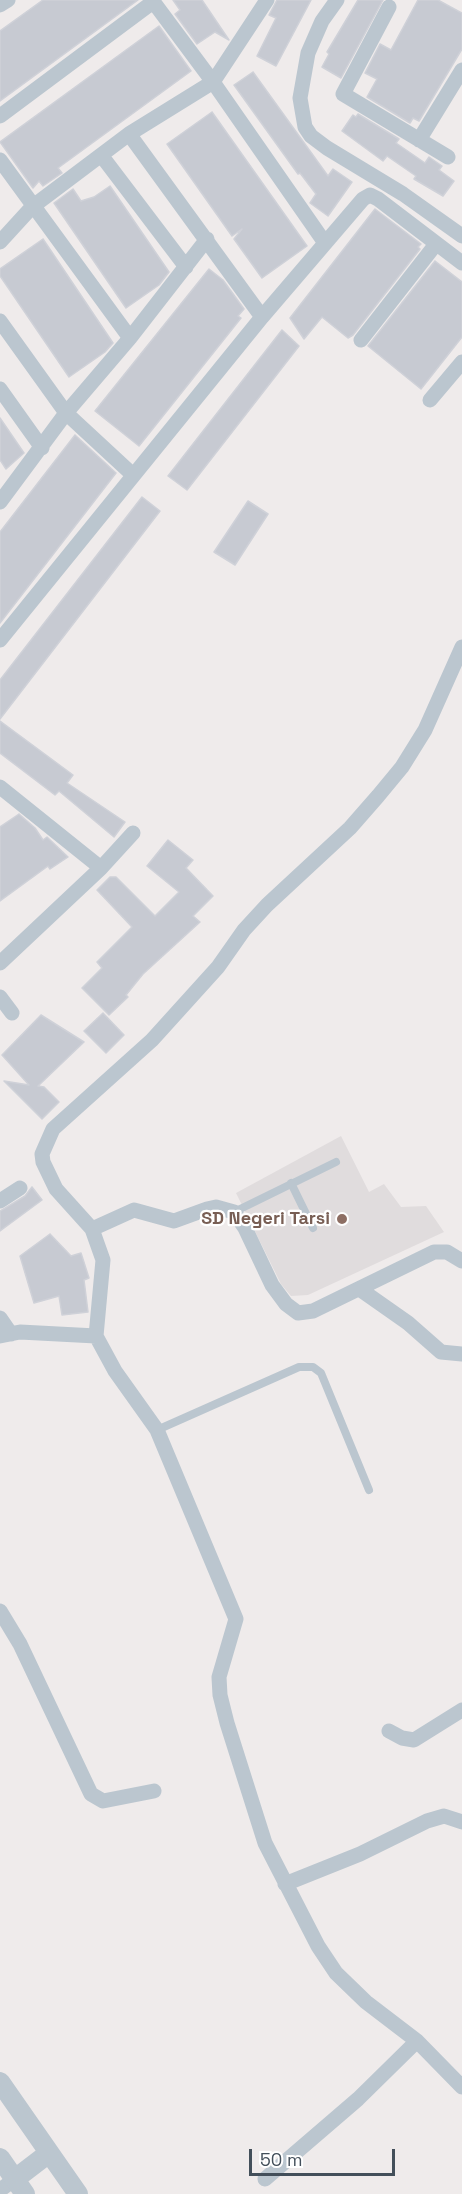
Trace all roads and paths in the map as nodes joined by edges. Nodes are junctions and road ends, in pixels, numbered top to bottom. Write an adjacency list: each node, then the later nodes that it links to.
1 (8, 0): 5 (street)
2 (267, 0): 8 (street)
3 (337, 0): 16 (street)
4 (153, 1): 8 (street); 9 (street)
5 (0, 5)
6 (389, 7): 11 (street)
7 (462, 70): 11 (street)
8 (213, 82): 10 (street); 19 (street)
9 (0, 116)
10 (129, 134): 12 (street); 17 (street)
11 (419, 140): 13 (street)
12 (101, 155): 15 (street); 22 (street)
13 (448, 157)
14 (0, 159): 15 (street)
15 (32, 207): 18 (street); 25 (street)
16 (462, 236)
17 (207, 239): 22 (street); 23 (street)
18 (0, 242)
19 (325, 243): 20 (street); 23 (street)
20 (436, 244): 21 (street); 26 (street)
21 (462, 263)
22 (186, 267): 25 (street)
23 (262, 317): 32 (street)
24 (0, 321): 30 (street)
25 (130, 338): 30 (street)
26 (361, 340)
27 (462, 362): 29 (street)
28 (0, 389): 31 (street)
29 (430, 400)
30 (66, 413): 31 (street); 32 (street)
31 (42, 448): 33 (street)
32 (133, 475): 34 (street)
33 (0, 502)
34 (0, 640)
35 (462, 647): 48 (street)
36 (4, 795): 38 (street)
37 (133, 833): 38 (street)
38 (101, 868): 39 (street)
39 (0, 963)
40 (0, 997): 41 (street)
41 (12, 1013)
42 (336, 1162): 43 (lane)
43 (291, 1183): 46 (lane); 47 (lane)
44 (20, 1188): 45 (street)
45 (0, 1201)
46 (234, 1212): 48 (street); 50 (street)
47 (313, 1228)
48 (92, 1229): 53 (street)
49 (462, 1262): 50 (street)
50 (361, 1290): 54 (street)
51 (0, 1318): 52 (street)
52 (5, 1335): 53 (street)
53 (96, 1336): 55 (street)
54 (462, 1354)
55 (157, 1430): 56 (lane); 62 (street)
56 (369, 1490)
57 (0, 1611): 60 (street)
58 (462, 1710): 59 (street)
59 (389, 1731)
60 (154, 1791)
61 (462, 1822): 62 (street)
62 (285, 1884): 63 (street)
63 (417, 2041): 65 (street); 68 (street)
64 (0, 2082): 66 (street)
65 (462, 2087)
66 (50, 2153): 69 (street); 70 (street)
67 (0, 2158): 69 (street)
68 (265, 2179)
69 (13, 2188)
70 (78, 2194)

